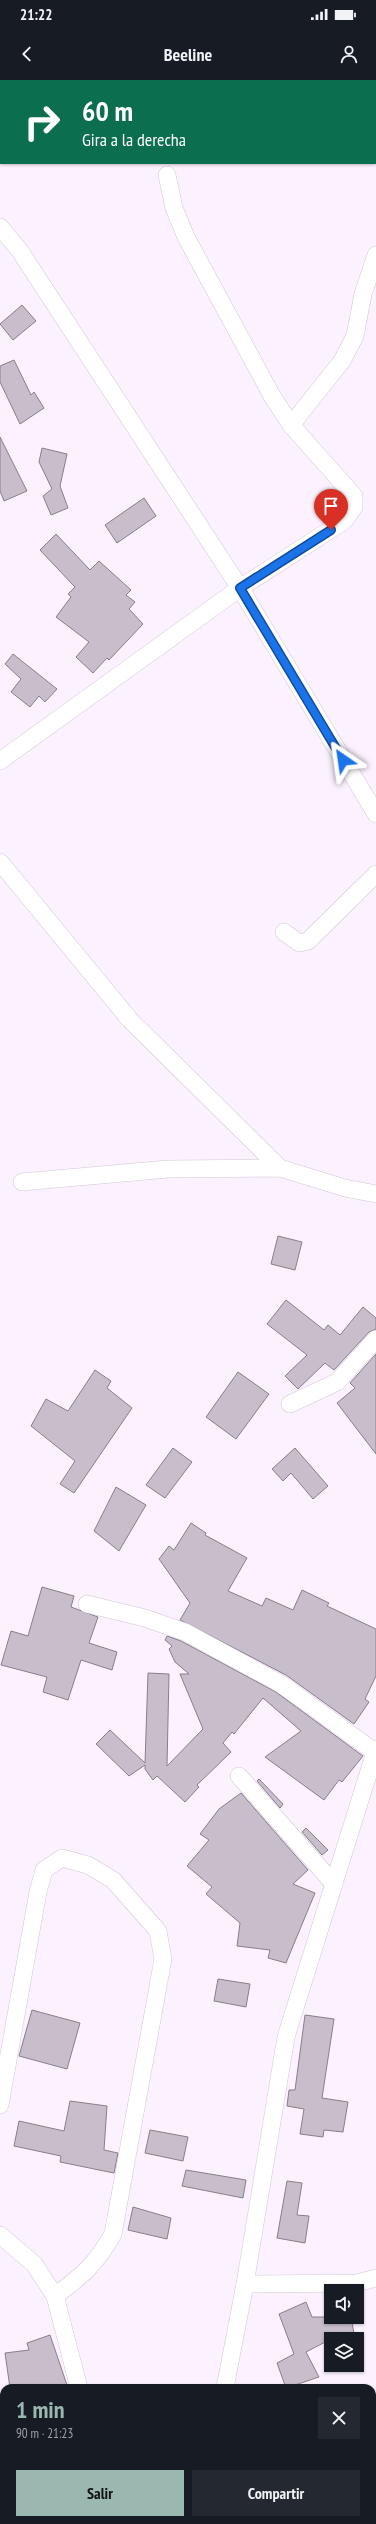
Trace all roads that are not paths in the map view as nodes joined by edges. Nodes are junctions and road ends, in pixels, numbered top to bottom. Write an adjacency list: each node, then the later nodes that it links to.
1 (167, 175): 4 (street)
2 (0, 228): 5 (street)
3 (376, 255): 4 (street)
4 (291, 425): 5 (street)
5 (240, 588): 6 (street); 7 (street)
6 (0, 760)
7 (376, 814)
8 (0, 862): 11 (street)
9 (376, 874): 10 (street)
10 (284, 932)
11 (280, 1168): 12 (street); 13 (street)
12 (22, 1182)
13 (376, 1194)
14 (376, 1339): 15 (street)
15 (290, 1404)
16 (87, 1604): 17 (street)
17 (376, 1751): 19 (street)
18 (239, 1776): 19 (street)
19 (334, 1884): 23 (street)
20 (0, 2105): 24 (street)
21 (0, 2235): 24 (street)
22 (376, 2278): 23 (street)
23 (245, 2284): 26 (street)
24 (55, 2296): 25 (street)
25 (78, 2384)
26 (226, 2384)

